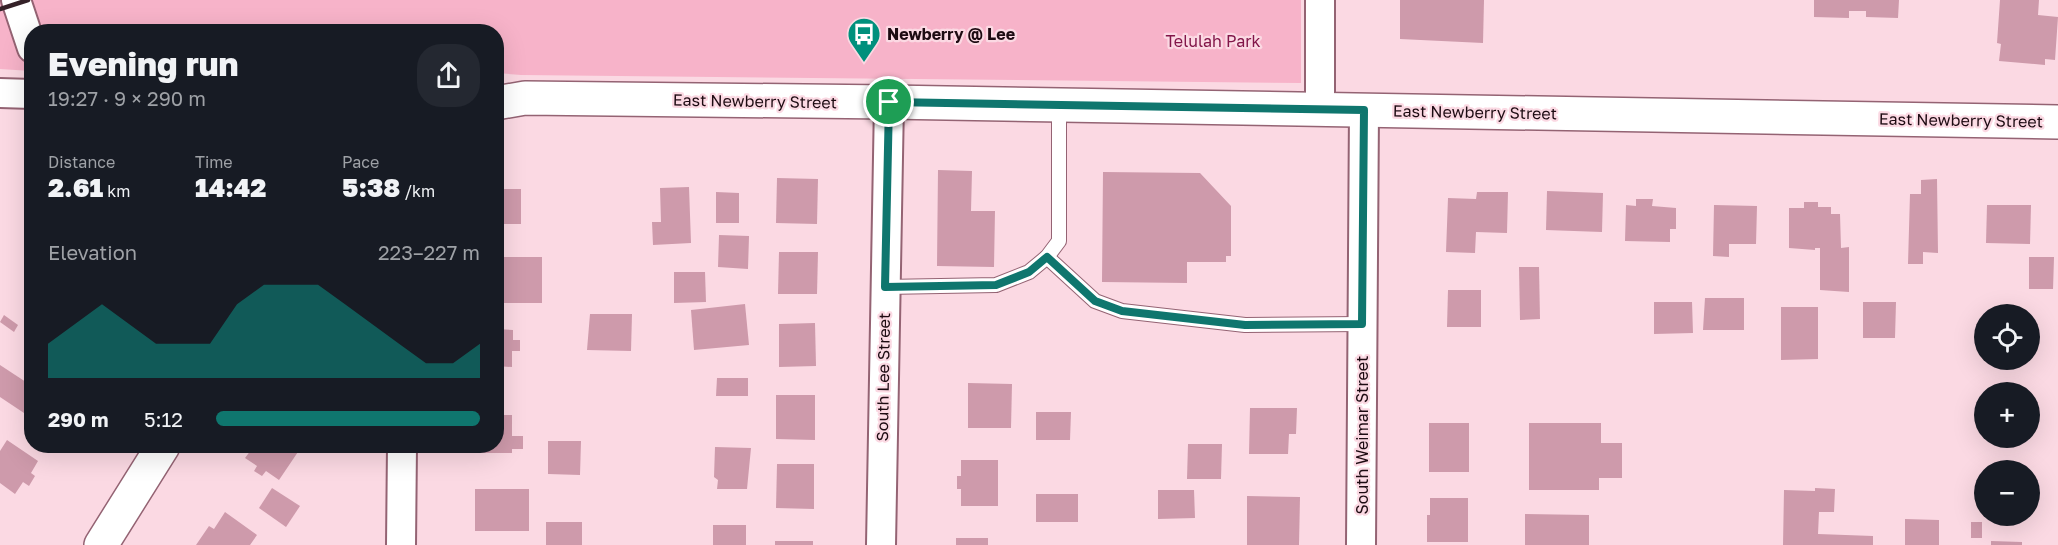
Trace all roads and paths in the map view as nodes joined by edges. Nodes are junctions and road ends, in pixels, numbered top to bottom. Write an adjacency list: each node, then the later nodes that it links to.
1 (16, 0): 3 (street)
2 (1320, 0): 9 (street)
3 (24, 24)
4 (0, 93): 5 (street)
5 (24, 94)
6 (504, 102): 7 (main road, East Newberry Street)
7 (889, 102): 8 (main road, East Newberry Street); 13 (street, South Lee Street)
8 (1059, 105): 9 (main road, East Newberry Street); 12 (lane)
9 (1320, 109): 10 (main road, East Newberry Street)
10 (1364, 110): 11 (main road, East Newberry Street); 14 (street, South Weimar Street)
11 (2058, 122)
12 (1047, 257): 13 (lane); 14 (lane)
13 (885, 287): 19 (street, South Lee Street)
14 (1362, 324): 20 (street, South Weimar Street)
15 (159, 453): 17 (main road)
16 (402, 453): 18 (street)
17 (101, 545)
18 (401, 545)
19 (881, 545)
20 (1361, 545)

